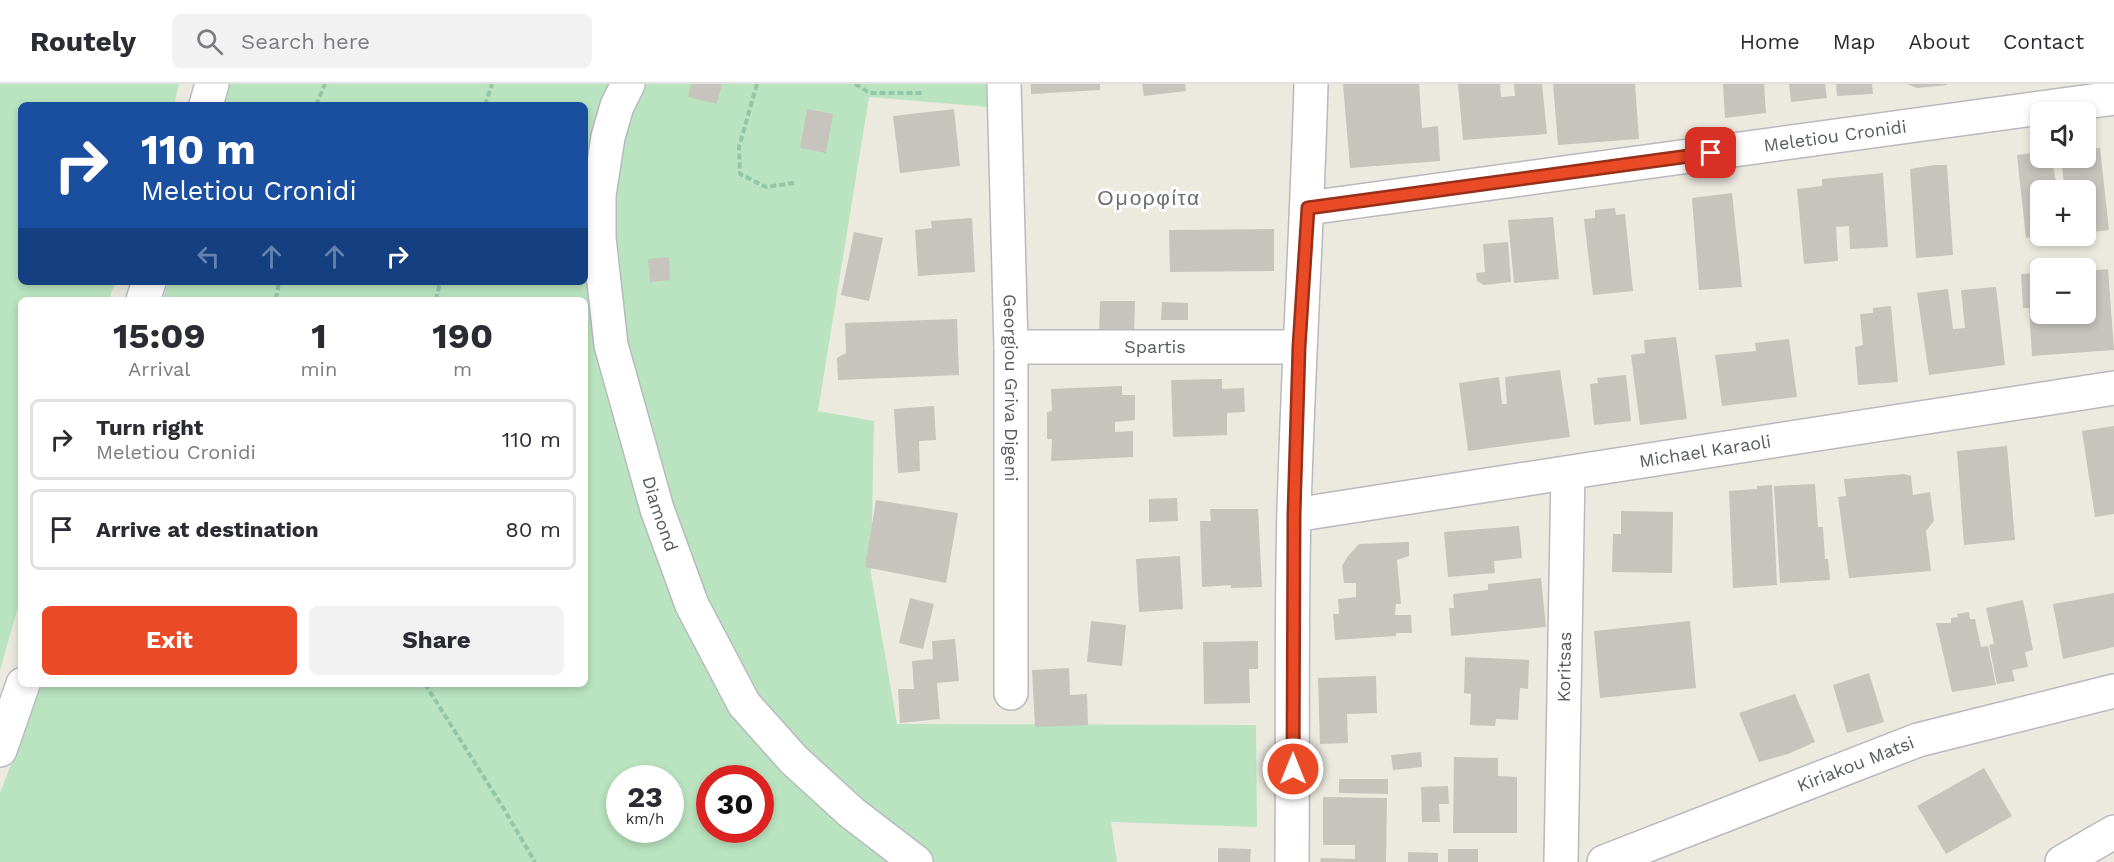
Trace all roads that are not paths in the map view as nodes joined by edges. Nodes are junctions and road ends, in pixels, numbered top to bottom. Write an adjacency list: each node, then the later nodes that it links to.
1 (212, 84): 6 (street)
2 (628, 84): 18 (street, Diamond)
3 (1004, 84): 8 (street, Georgiou Griva Digeni)
4 (1311, 84): 7 (street)
5 (2114, 98): 7 (street, Meletiou Cronidi)
6 (207, 102)
7 (1308, 208): 9 (street)
8 (1011, 347): 9 (street, Spartis); 15 (street, Georgiou Griva Digeni)
9 (1299, 347): 12 (street)
10 (2114, 388): 11 (street, Michael Karaoli)
11 (1568, 473): 12 (street, Michael Karaoli); 20 (street, Koritsas)
12 (1294, 514): 19 (street)
13 (22, 687): 16 (street)
14 (2114, 691): 21 (street, Kiriakou Matsi)
15 (1011, 693)
16 (0, 750)
17 (2114, 832): 22 (street)
18 (916, 862)
19 (1292, 862)
20 (1561, 862)
21 (1604, 862)
22 (2062, 862)

